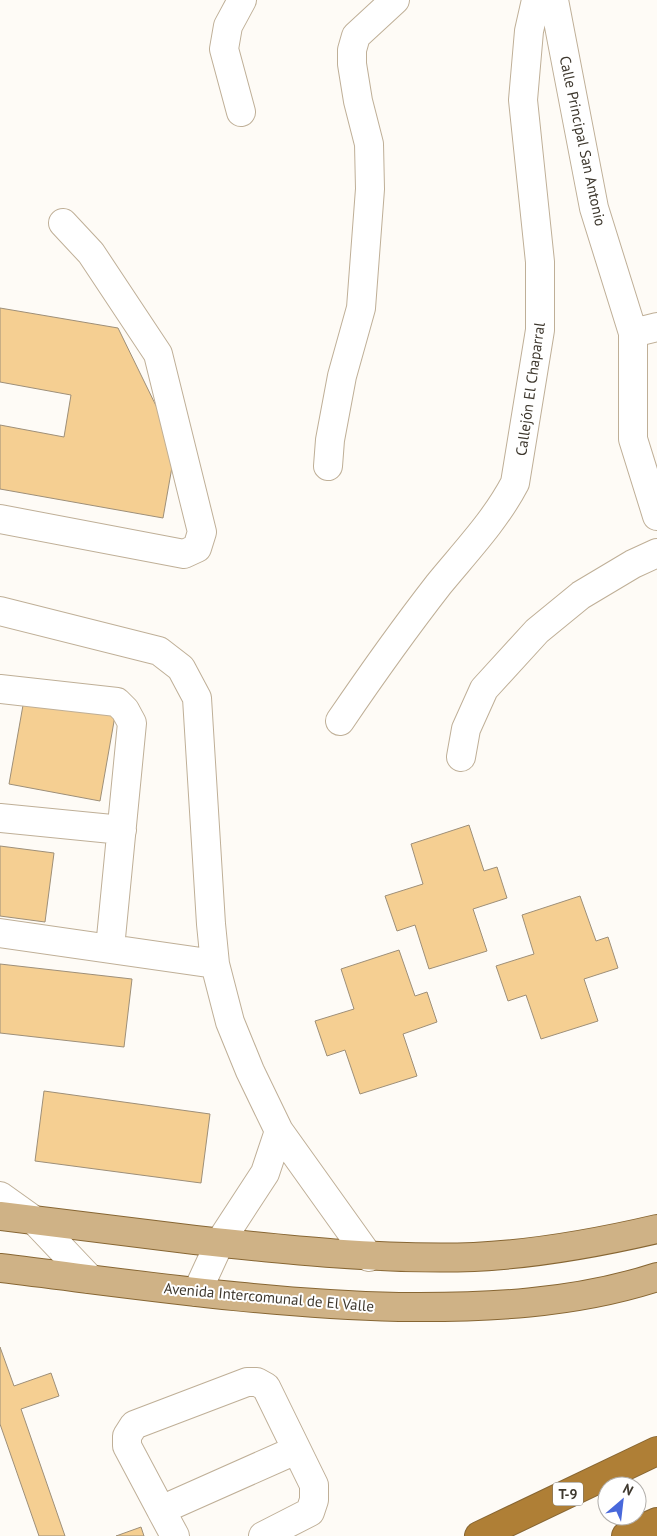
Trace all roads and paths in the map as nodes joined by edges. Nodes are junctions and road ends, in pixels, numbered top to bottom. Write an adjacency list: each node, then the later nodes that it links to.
1 (242, 0): 5 (street)
2 (395, 0): 8 (street)
3 (536, 0): 14 (street, Callejón El Chaparral)
4 (554, 0): 7 (street, Calle Principal San Antonio)
5 (241, 112)
6 (63, 224): 10 (street)
7 (645, 330): 9 (street, Calle Principal San Antonio)
8 (328, 466)
9 (657, 516)
10 (0, 519)
11 (657, 553): 15 (street)
12 (0, 611): 20 (street)
13 (0, 689): 17 (street)
14 (340, 721)
15 (461, 757)
16 (0, 818): 17 (street)
17 (122, 830): 19 (street)
18 (0, 933): 19 (street)
19 (110, 948): 20 (street)
20 (215, 964): 21 (street)
21 (279, 1131): 26 (street); 27 (street)
22 (0, 1196): 24 (street)
23 (0, 1216): 24 (main road)
24 (36, 1221): 26 (main road); 30 (street)
25 (657, 1229): 27 (main road)
26 (220, 1242): 27 (main road); 31 (street)
27 (368, 1257)
28 (0, 1268): 30 (main road, Avenida Intercomunal de El Valle)
29 (657, 1277): 31 (main road, Avenida Intercomunal de El Valle)
30 (90, 1279): 31 (main road, Avenida Intercomunal de El Valle)
31 (197, 1292)
32 (296, 1450): 34 (street); 34 (street); 37 (street)
33 (657, 1452): 38 (highway, T-9)
34 (161, 1510): 36 (street)
35 (657, 1522): 39 (highway)
36 (175, 1536)
37 (262, 1536)
38 (479, 1536)
39 (626, 1536)

